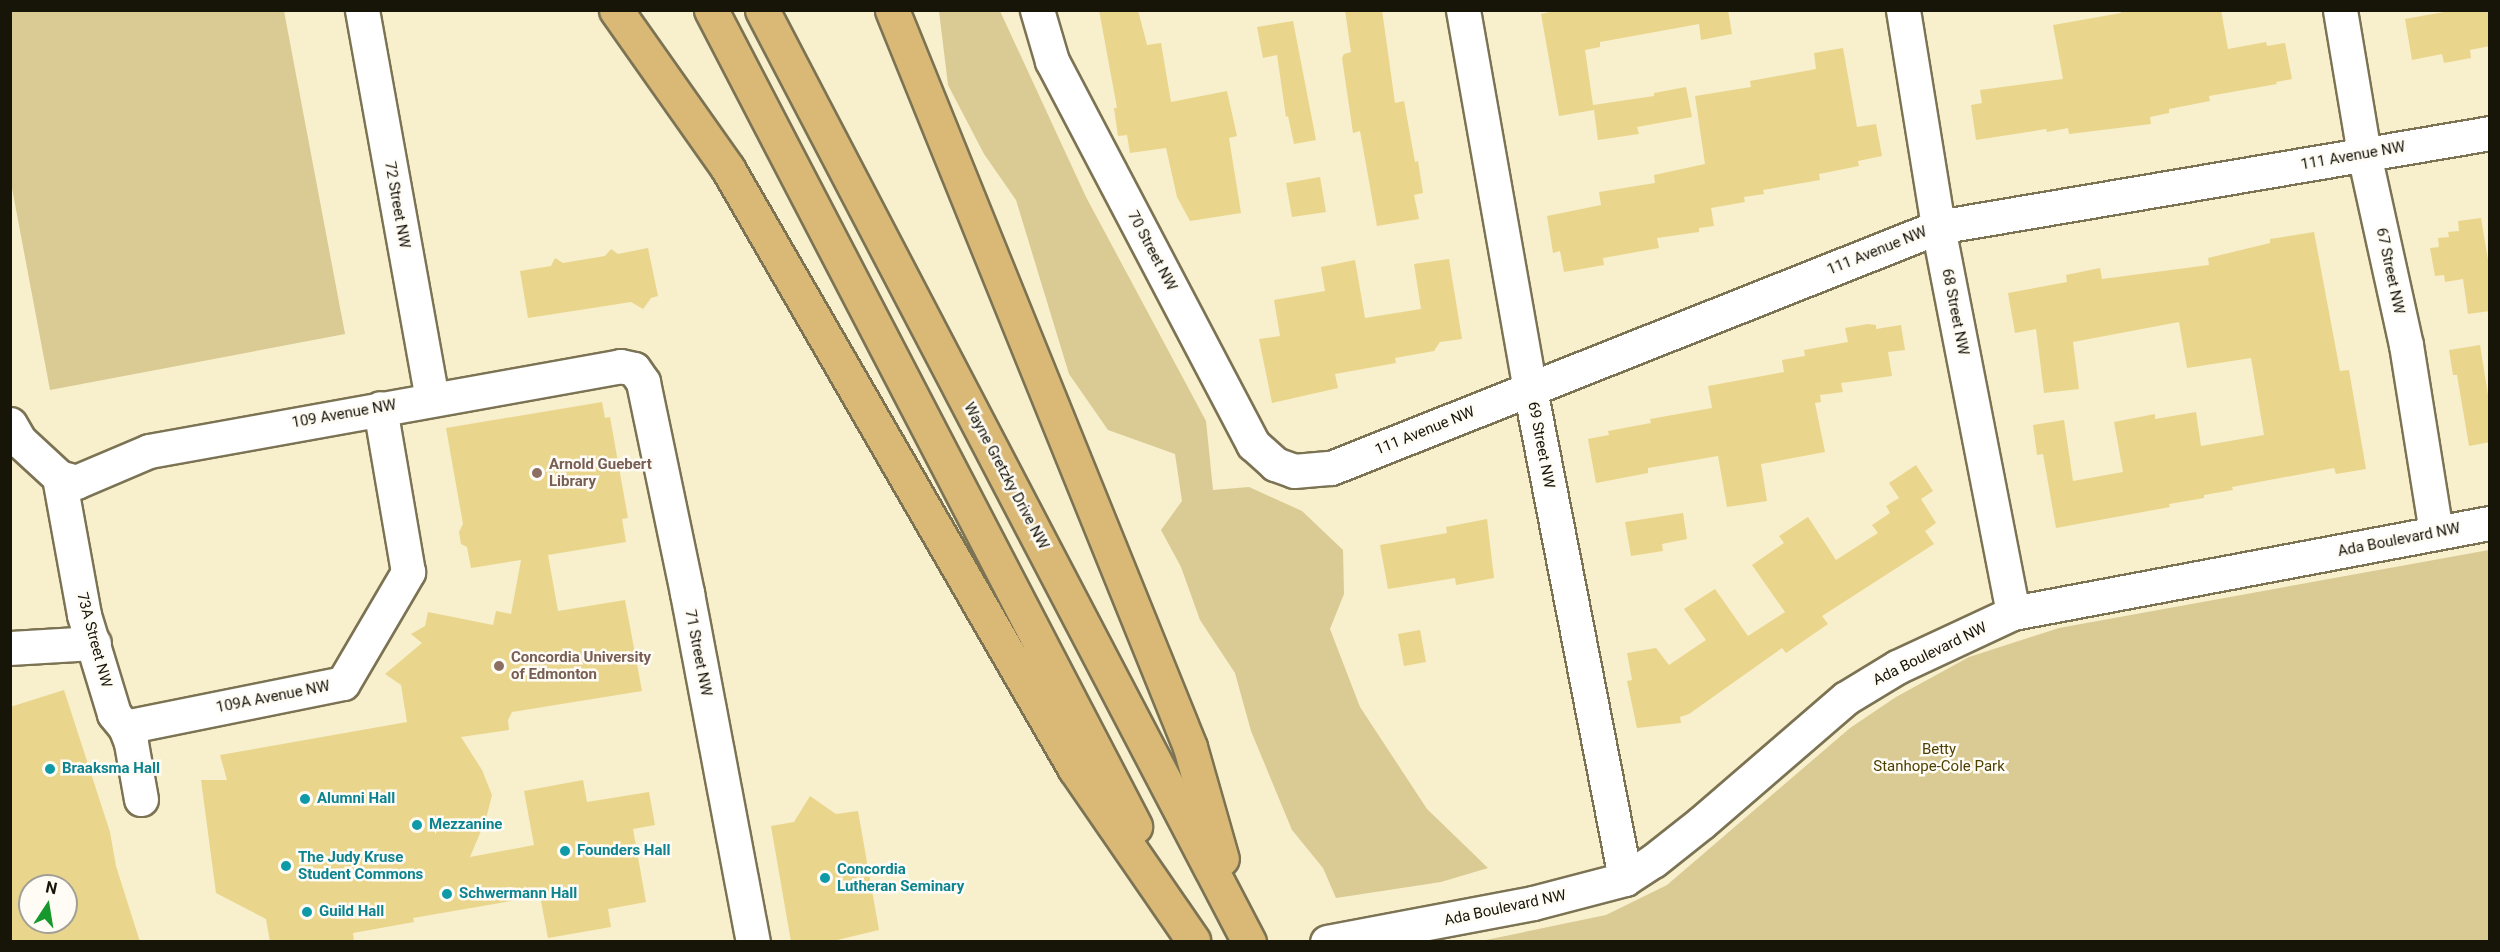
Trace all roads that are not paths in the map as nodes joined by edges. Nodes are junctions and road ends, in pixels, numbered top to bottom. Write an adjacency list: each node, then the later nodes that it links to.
1 (362, 10): 15 (street, 72 Street NW)
2 (616, 10): 29 (main road)
3 (711, 10): 29 (main road)
4 (762, 10): 28 (main road, Wayne Gretzky Drive NW)
5 (892, 10): 28 (main road)
6 (1037, 10): 18 (street, 70 Street NW)
7 (1463, 10): 14 (street, 69 Street NW)
8 (1903, 10): 12 (street, 68 Street NW)
9 (2340, 10): 11 (street, 67 Street NW)
10 (2490, 133): 11 (street, 111 Avenue NW)
11 (2364, 154): 12 (street, 111 Avenue NW); 21 (street, 67 Street NW)
12 (1938, 227): 14 (street, 111 Avenue NW); 22 (street, 68 Street NW)
13 (634, 369): 15 (street, 109 Avenue NW); 30 (street, 71 Street NW)
14 (1530, 389): 18 (street, 111 Avenue NW); 27 (street, 69 Street NW)
15 (432, 399): 16 (street, 109 Avenue NW)
16 (380, 408): 19 (street, 109 Avenue NW); 25 (street, 109A Avenue NW)
17 (10, 424): 19 (street)
18 (1294, 471)
19 (59, 477): 23 (street, 73A Street NW)
20 (2490, 523): 21 (street, Ada Boulevard NW)
21 (2436, 532): 22 (street, Ada Boulevard NW)
22 (2013, 613): 27 (street, Ada Boulevard NW)
23 (94, 643): 24 (street); 25 (street, 73A Street NW)
24 (10, 648)
25 (125, 727): 26 (street, 73A Street NW)
26 (141, 799)
27 (1625, 879): 31 (street, Ada Boulevard NW)
28 (1245, 934)
29 (1194, 941)
30 (753, 942)
31 (1327, 942)

